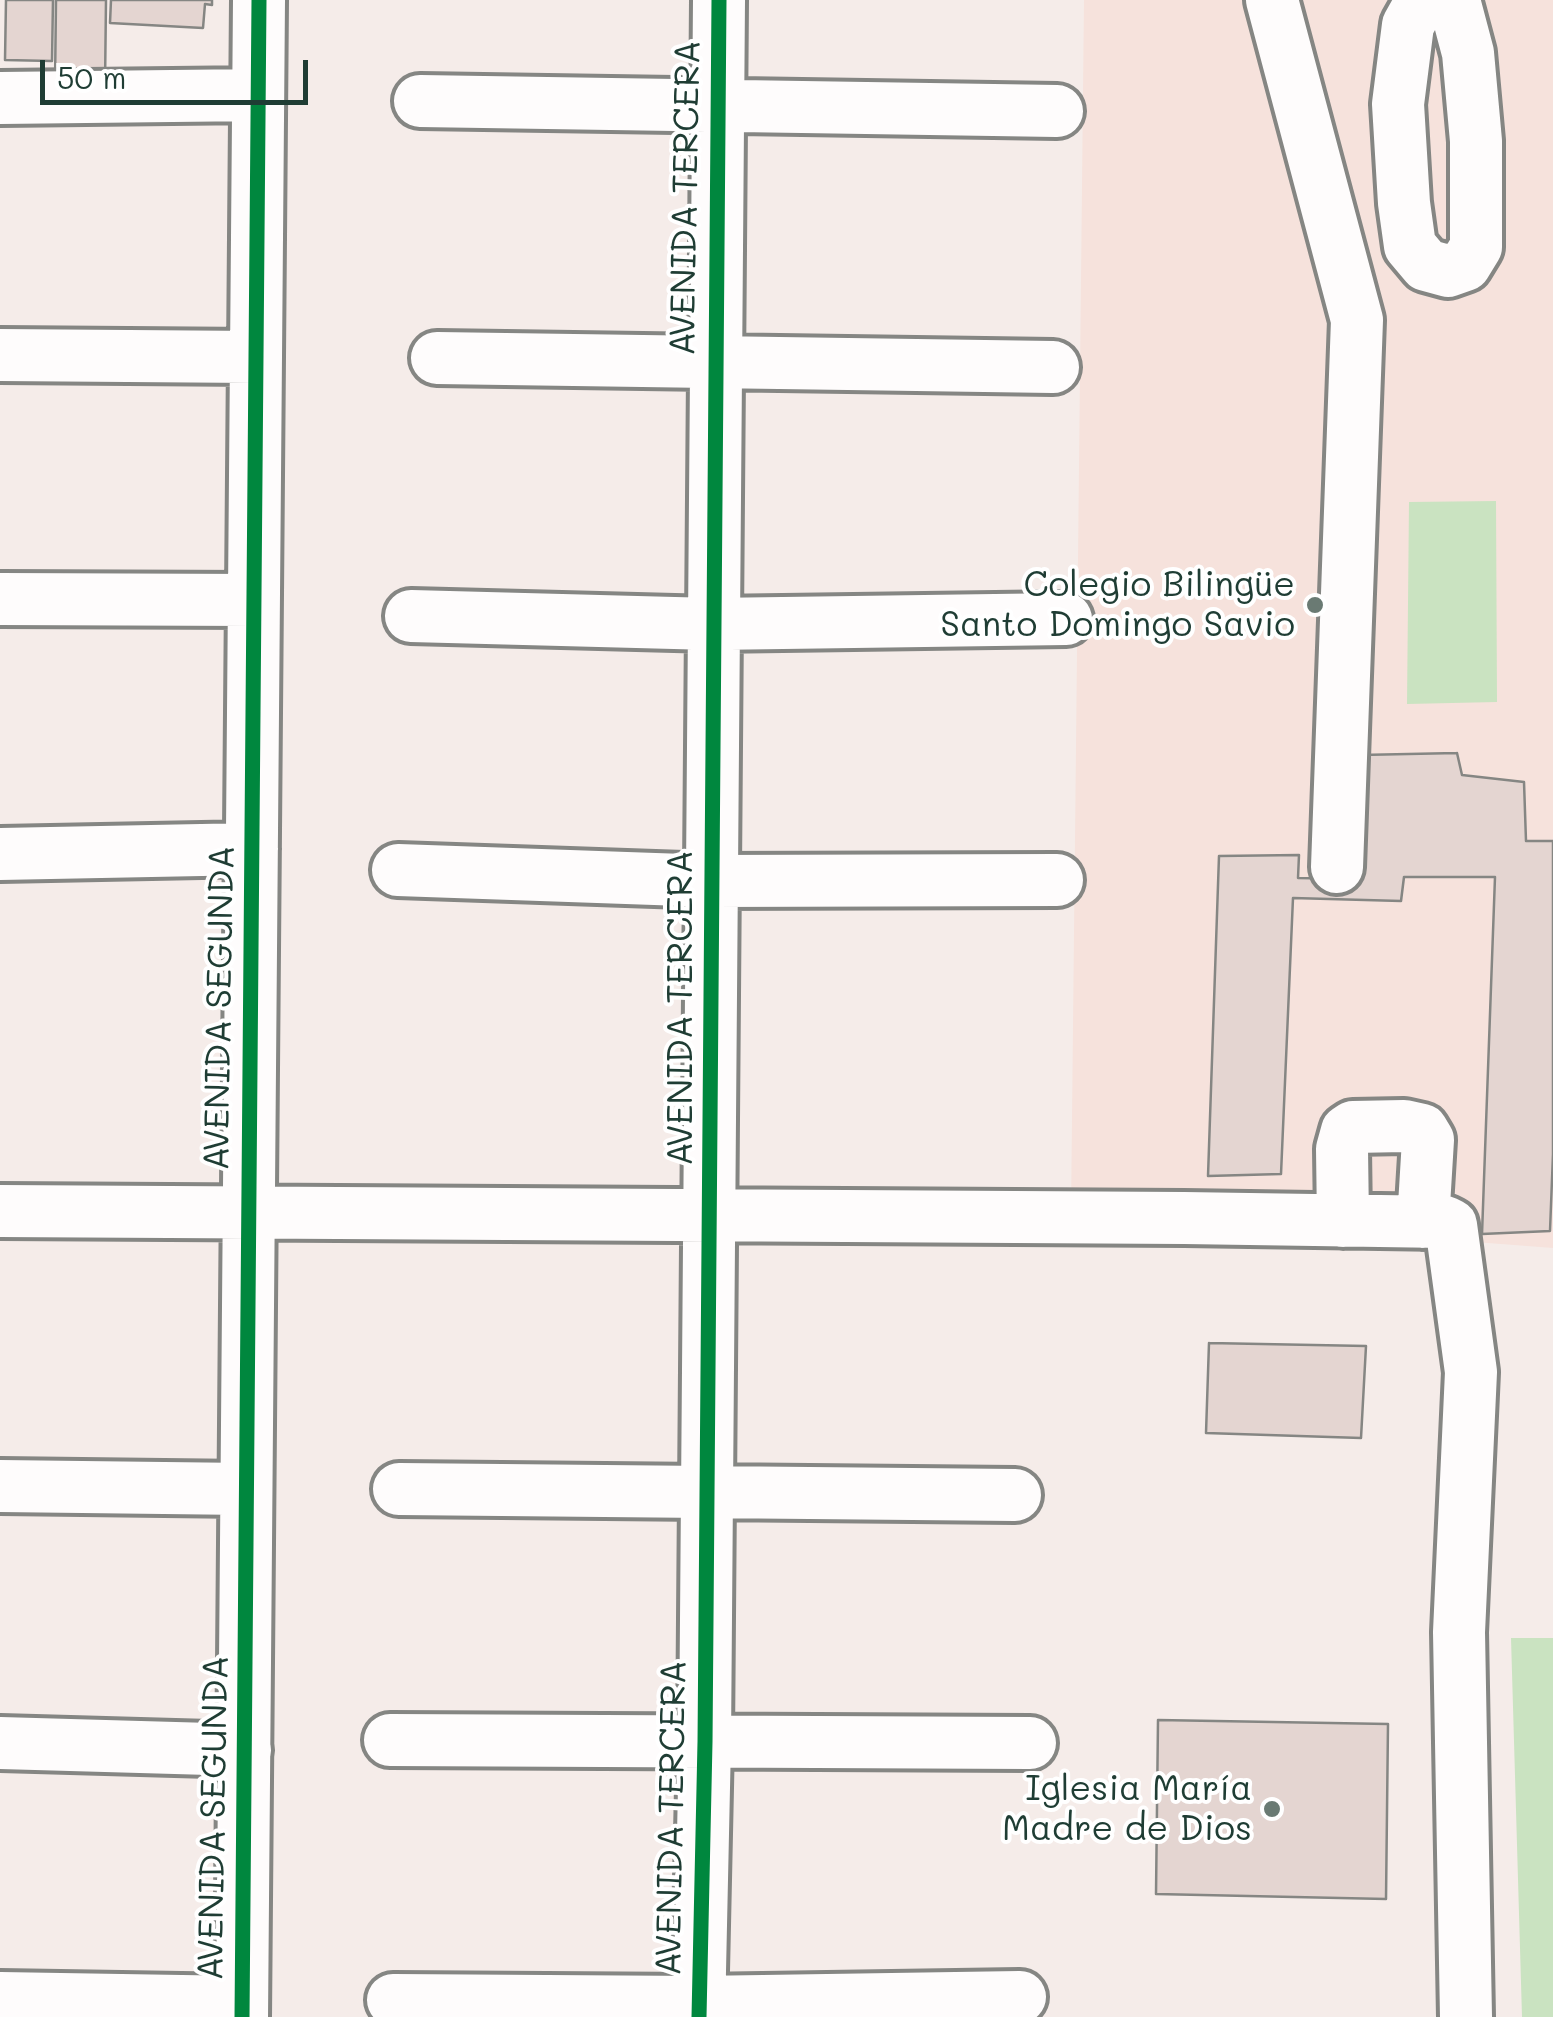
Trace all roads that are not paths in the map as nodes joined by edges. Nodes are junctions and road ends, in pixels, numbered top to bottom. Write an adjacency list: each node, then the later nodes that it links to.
1 (259, 0): 6 (street, AVENIDA SEGUNDA)
2 (719, 0): 9 (street, AVENIDA TERCERA)
3 (1272, 0): 23 (street)
4 (1422, 0): 5 (street)
5 (1454, 0)
6 (258, 95): 7 (street); 12 (street, AVENIDA SEGUNDA)
7 (0, 98)
8 (420, 101): 9 (street)
9 (718, 106): 10 (street); 14 (street, AVENIDA TERCERA)
10 (1057, 112)
11 (0, 355): 12 (street)
12 (256, 358): 17 (street, AVENIDA SEGUNDA)
13 (437, 358): 14 (street)
14 (714, 361): 15 (street); 20 (street, AVENIDA TERCERA)
15 (1053, 367)
16 (0, 598): 17 (street)
17 (254, 600): 21 (street, AVENIDA SEGUNDA)
18 (411, 616): 20 (street)
19 (1066, 618): 20 (street)
20 (712, 624): 25 (street, AVENIDA TERCERA)
21 (252, 849): 22 (street); 27 (street, AVENIDA SEGUNDA)
22 (0, 854)
23 (1337, 866)
24 (398, 870): 25 (street)
25 (712, 880): 26 (street); 29 (street, AVENIDA TERCERA)
26 (1057, 880)
27 (249, 1210): 28 (street); 29 (street); 33 (street, AVENIDA SEGUNDA)
28 (0, 1211)
29 (710, 1216): 30 (street); 35 (street, AVENIDA TERCERA)
30 (1343, 1221): 31 (street); 31 (street)
31 (1423, 1222): 47 (street)
32 (0, 1486): 33 (street)
33 (246, 1489): 41 (street, AVENIDA SEGUNDA)
34 (399, 1489): 35 (street)
35 (704, 1491): 36 (street); 38 (street, AVENIDA TERCERA)
36 (1015, 1494)
37 (390, 1740): 38 (street)
38 (705, 1742): 40 (street); 45 (street, AVENIDA TERCERA)
39 (0, 1743): 41 (street)
40 (1030, 1743)
41 (244, 1750): 46 (street, AVENIDA SEGUNDA)
42 (1020, 1996): 45 (street)
43 (0, 1998): 46 (street)
44 (393, 2000): 45 (street)
45 (699, 2009)
46 (242, 2010)
47 (1466, 2017)

